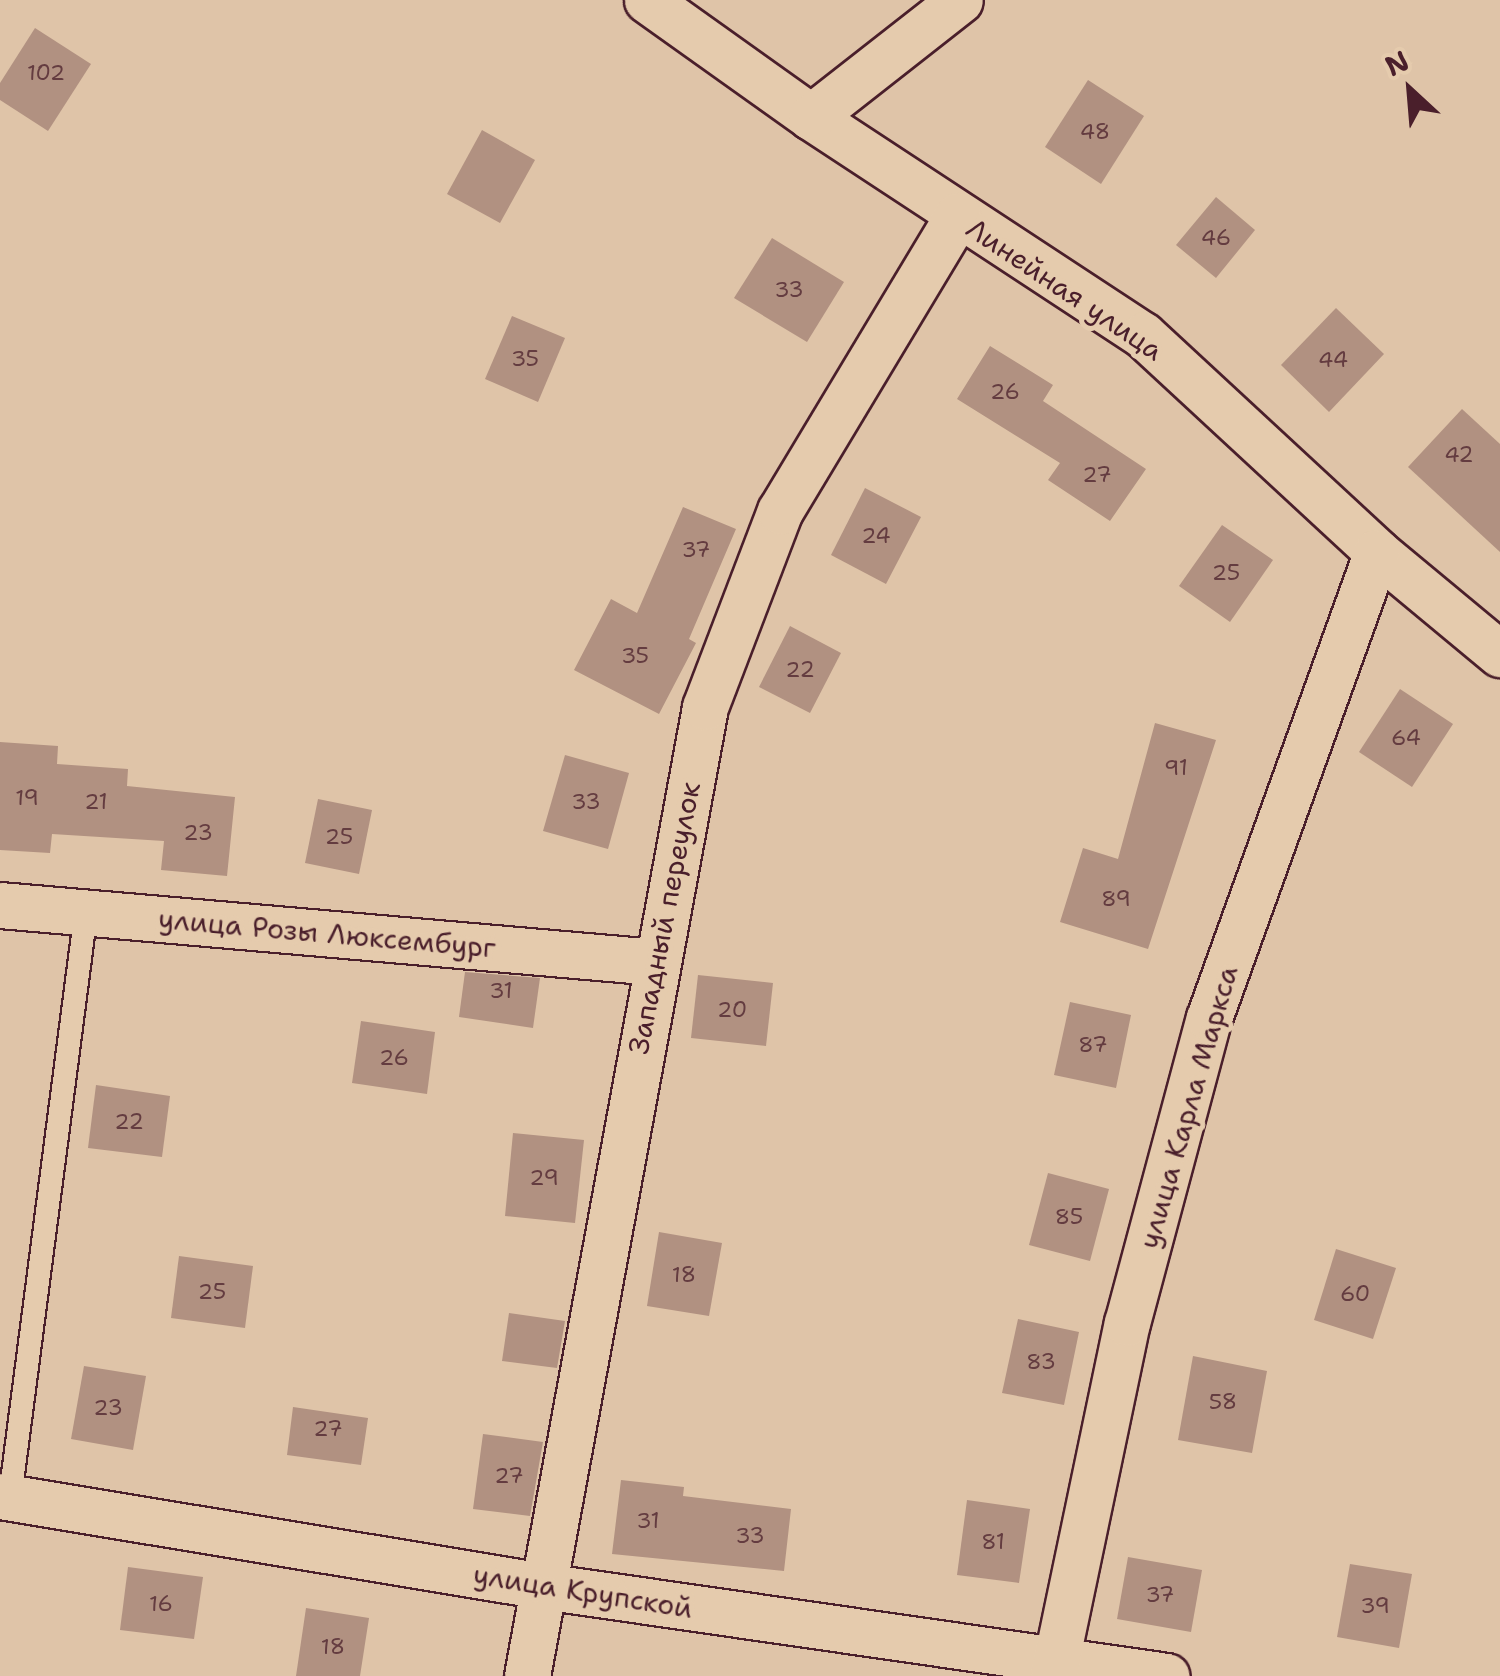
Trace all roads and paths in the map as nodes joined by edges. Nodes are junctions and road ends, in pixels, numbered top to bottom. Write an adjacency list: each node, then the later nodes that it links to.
1 (647, 0): 3 (street, Линейная улица)
2 (960, 0): 3 (street)
3 (811, 117): 4 (street, Линейная улица)
4 (958, 215): 5 (street, Линейная улица); 9 (street, Западный переулок)
5 (1376, 552): 6 (street, Линейная улица); 12 (street, улица Карла Маркса)
6 (1500, 654)
7 (0, 905): 8 (street, улица Розы Люксембург)
8 (86, 912): 9 (street, улица Розы Люксембург); 10 (lane)
9 (655, 962): 11 (street, Западный переулок)
10 (5, 1496): 11 (street, улица Крупской)
11 (543, 1586): 12 (street, улица Крупской); 13 (street, Западный переулок)
12 (1054, 1670): 14 (street, улица Крупской)
13 (527, 1676)
14 (1167, 1676)

